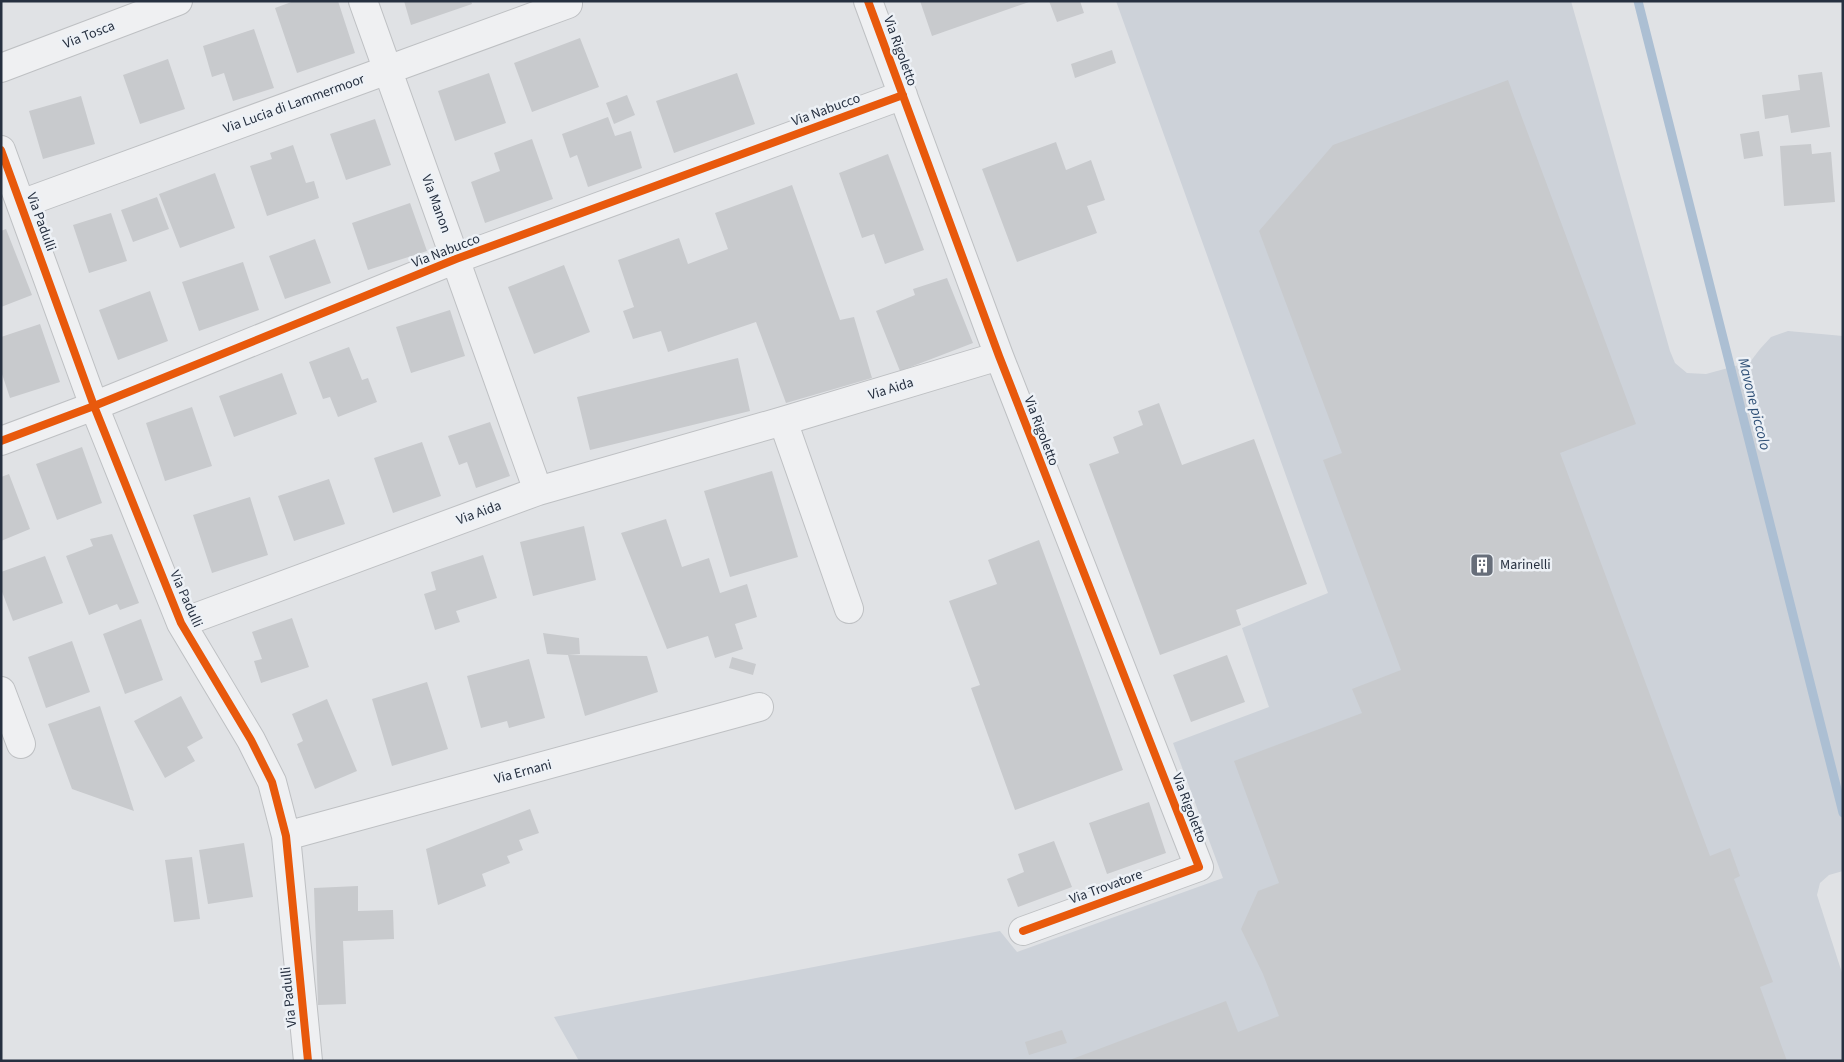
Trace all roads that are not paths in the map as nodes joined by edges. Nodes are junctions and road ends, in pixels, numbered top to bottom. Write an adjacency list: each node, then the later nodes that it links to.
1 (363, 1): 6 (street, Via Manon)
2 (868, 1): 7 (street, Via Rigoletto)
3 (166, 3): 5 (street, Via Tosca)
4 (568, 4): 6 (street, Via Lucia di Lammermoor)
5 (1, 68)
6 (388, 70): 9 (street, Via Lucia di Lammermoor); 10 (street, Via Manon)
7 (903, 95): 10 (street, Via Nabucco); 11 (street, Via Rigoletto)
8 (1, 150): 9 (street, Via Padulli)
9 (21, 204): 12 (street, Via Padulli)
10 (456, 260): 12 (street, Via Nabucco); 15 (street, Via Manon)
11 (999, 356): 13 (street, Via Aida); 22 (street, Via Rigoletto)
12 (94, 406): 14 (street, Via Nabucco); 17 (street, Via Padulli)
13 (783, 421): 15 (street, Via Aida); 16 (street)
14 (1, 440)
15 (538, 491): 17 (street, Via Aida)
16 (849, 609)
17 (181, 623): 21 (street, Via Padulli)
18 (1, 691): 20 (street)
19 (759, 707): 21 (street, Via Ernani)
20 (21, 744)
21 (286, 836): 24 (street, Via Padulli)
22 (1198, 867): 23 (street, Via Trovatore)
23 (1023, 931)
24 (308, 1061)

